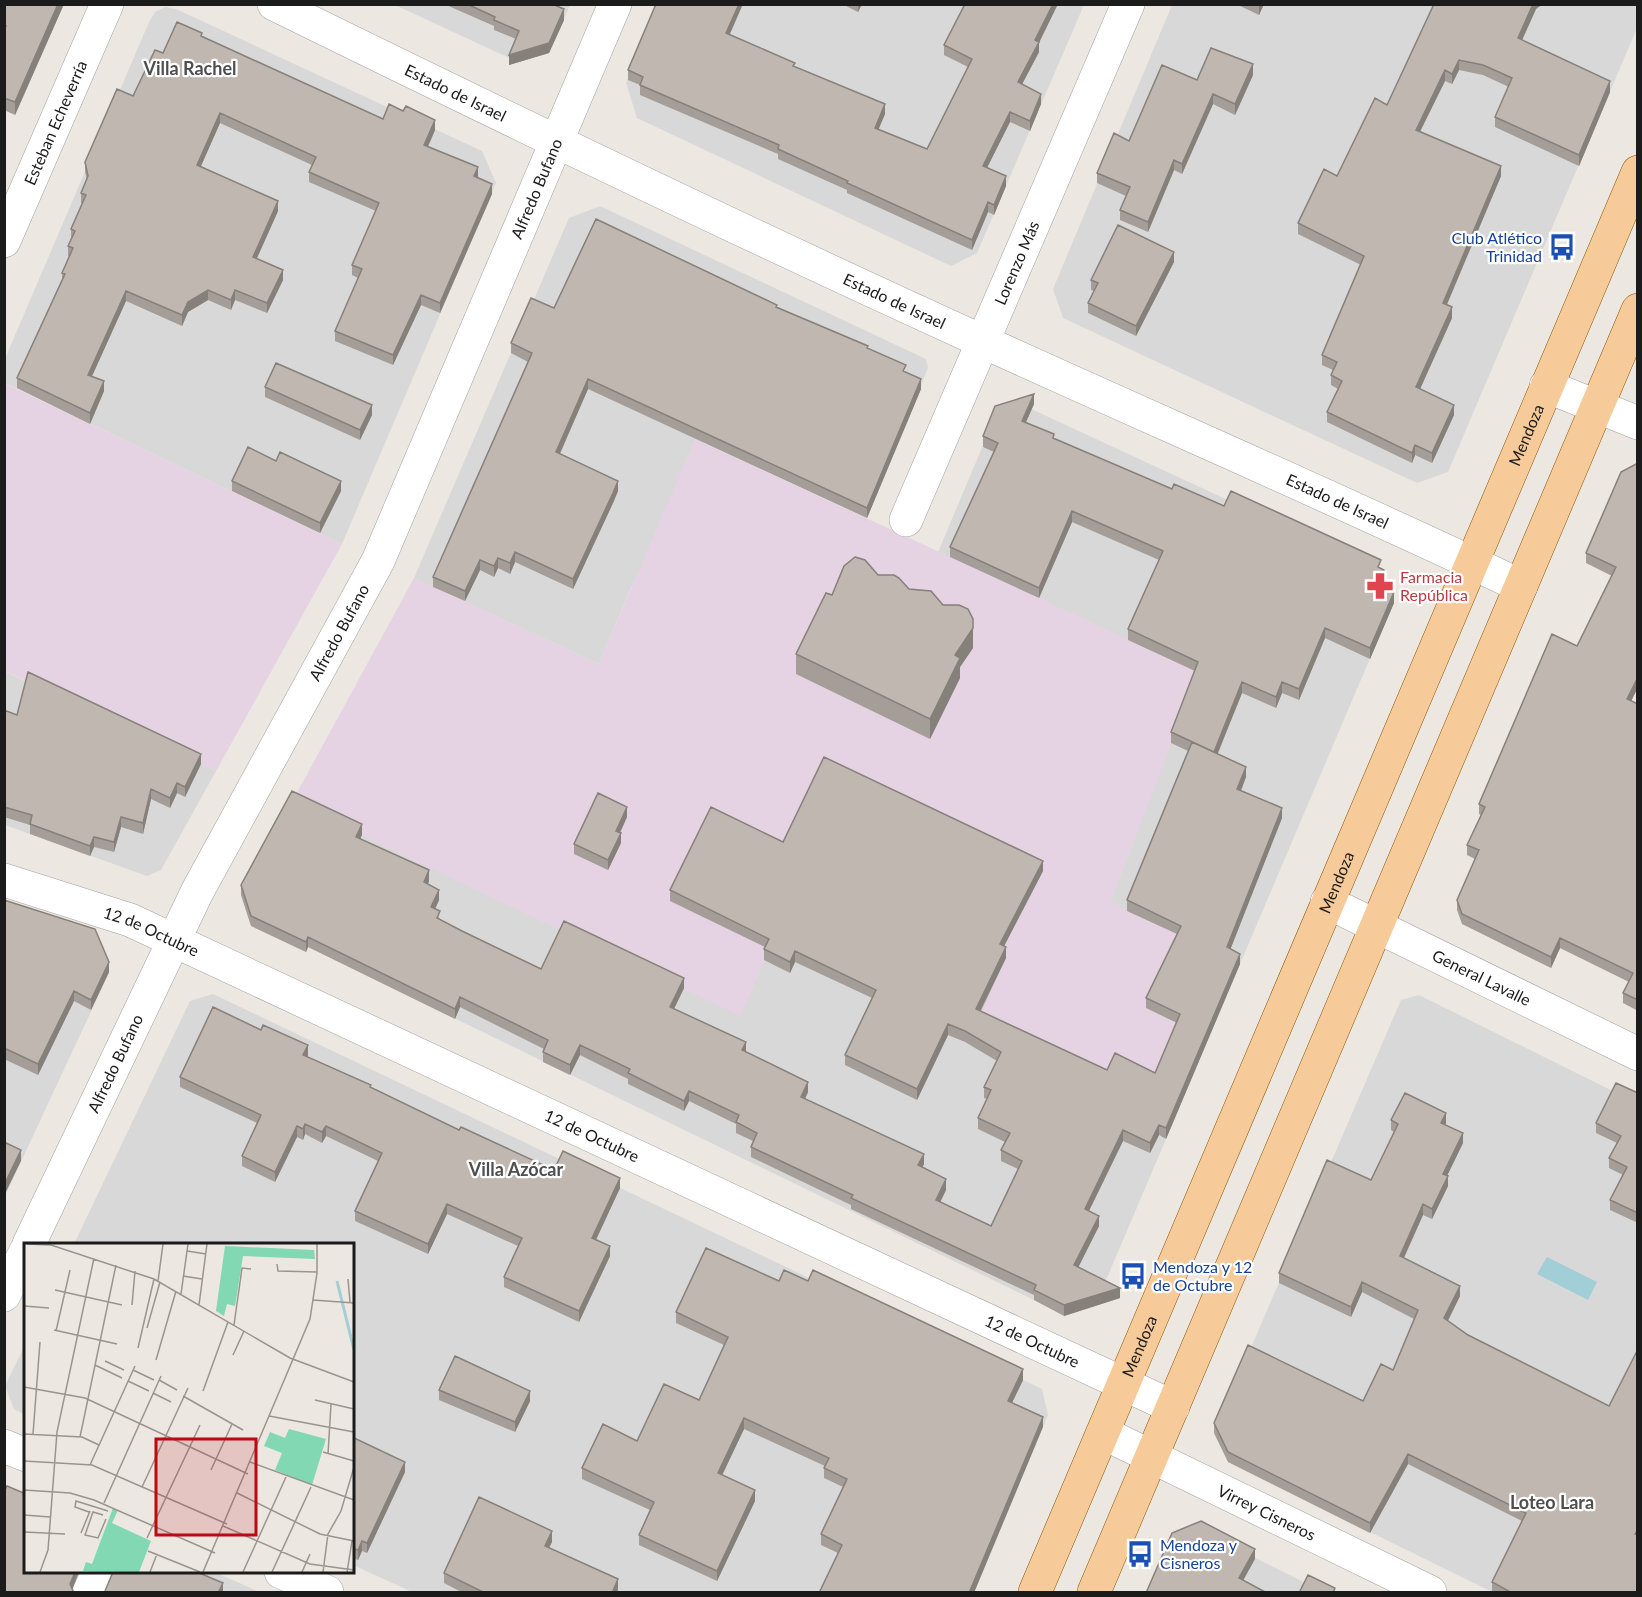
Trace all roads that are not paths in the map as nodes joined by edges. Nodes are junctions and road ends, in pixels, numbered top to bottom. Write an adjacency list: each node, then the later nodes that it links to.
1 (107, 4): 7 (street, Esteban Echeverría)
2 (274, 4): 5 (street, Estado de Israel)
3 (615, 4): 5 (street, Alfredo Bufano)
4 (1128, 4): 9 (street, Lorenzo Más)
5 (556, 142): 9 (street, Estado de Israel); 19 (street, Alfredo Bufano)
6 (1638, 172): 10 (main road, Mendoza)
7 (4, 241)
8 (1638, 310): 11 (main road)
9 (983, 342): 13 (street, Lorenzo Más); 14 (street, Estado de Israel)
10 (1546, 386): 11 (street); 14 (main road, Mendoza)
11 (1597, 407): 12 (street); 15 (main road)
12 (1638, 423)
13 (906, 520)
14 (1471, 563): 15 (street, Estado de Israel); 17 (main road, Mendoza)
15 (1521, 586): 18 (main road)
16 (4, 880): 19 (street, 12 de Octubre)
17 (1328, 903): 18 (street, General Lavalle); 24 (main road, Mendoza)
18 (1377, 927): 20 (street, General Lavalle); 25 (main road)
19 (173, 941): 21 (street, Alfredo Bufano); 24 (street, 12 de Octubre)
20 (1638, 1054)
21 (29, 1243)
22 (24, 1255): 23 (street)
23 (4, 1295)
24 (1124, 1384): 25 (street, 12 de Octubre); 26 (main road, Mendoza)
25 (1173, 1407): 29 (main road)
26 (1103, 1433): 29 (street, Virrey Cisneros); 34 (main road, Mendoza)
27 (4, 1446): 28 (street)
28 (24, 1454)
29 (1152, 1457): 35 (main road); 36 (street, Virrey Cisneros)
30 (99, 1573): 32 (street)
31 (283, 1573): 33 (street)
32 (89, 1593)
33 (327, 1593)
34 (1035, 1593)
35 (1094, 1593)
36 (1430, 1593)

